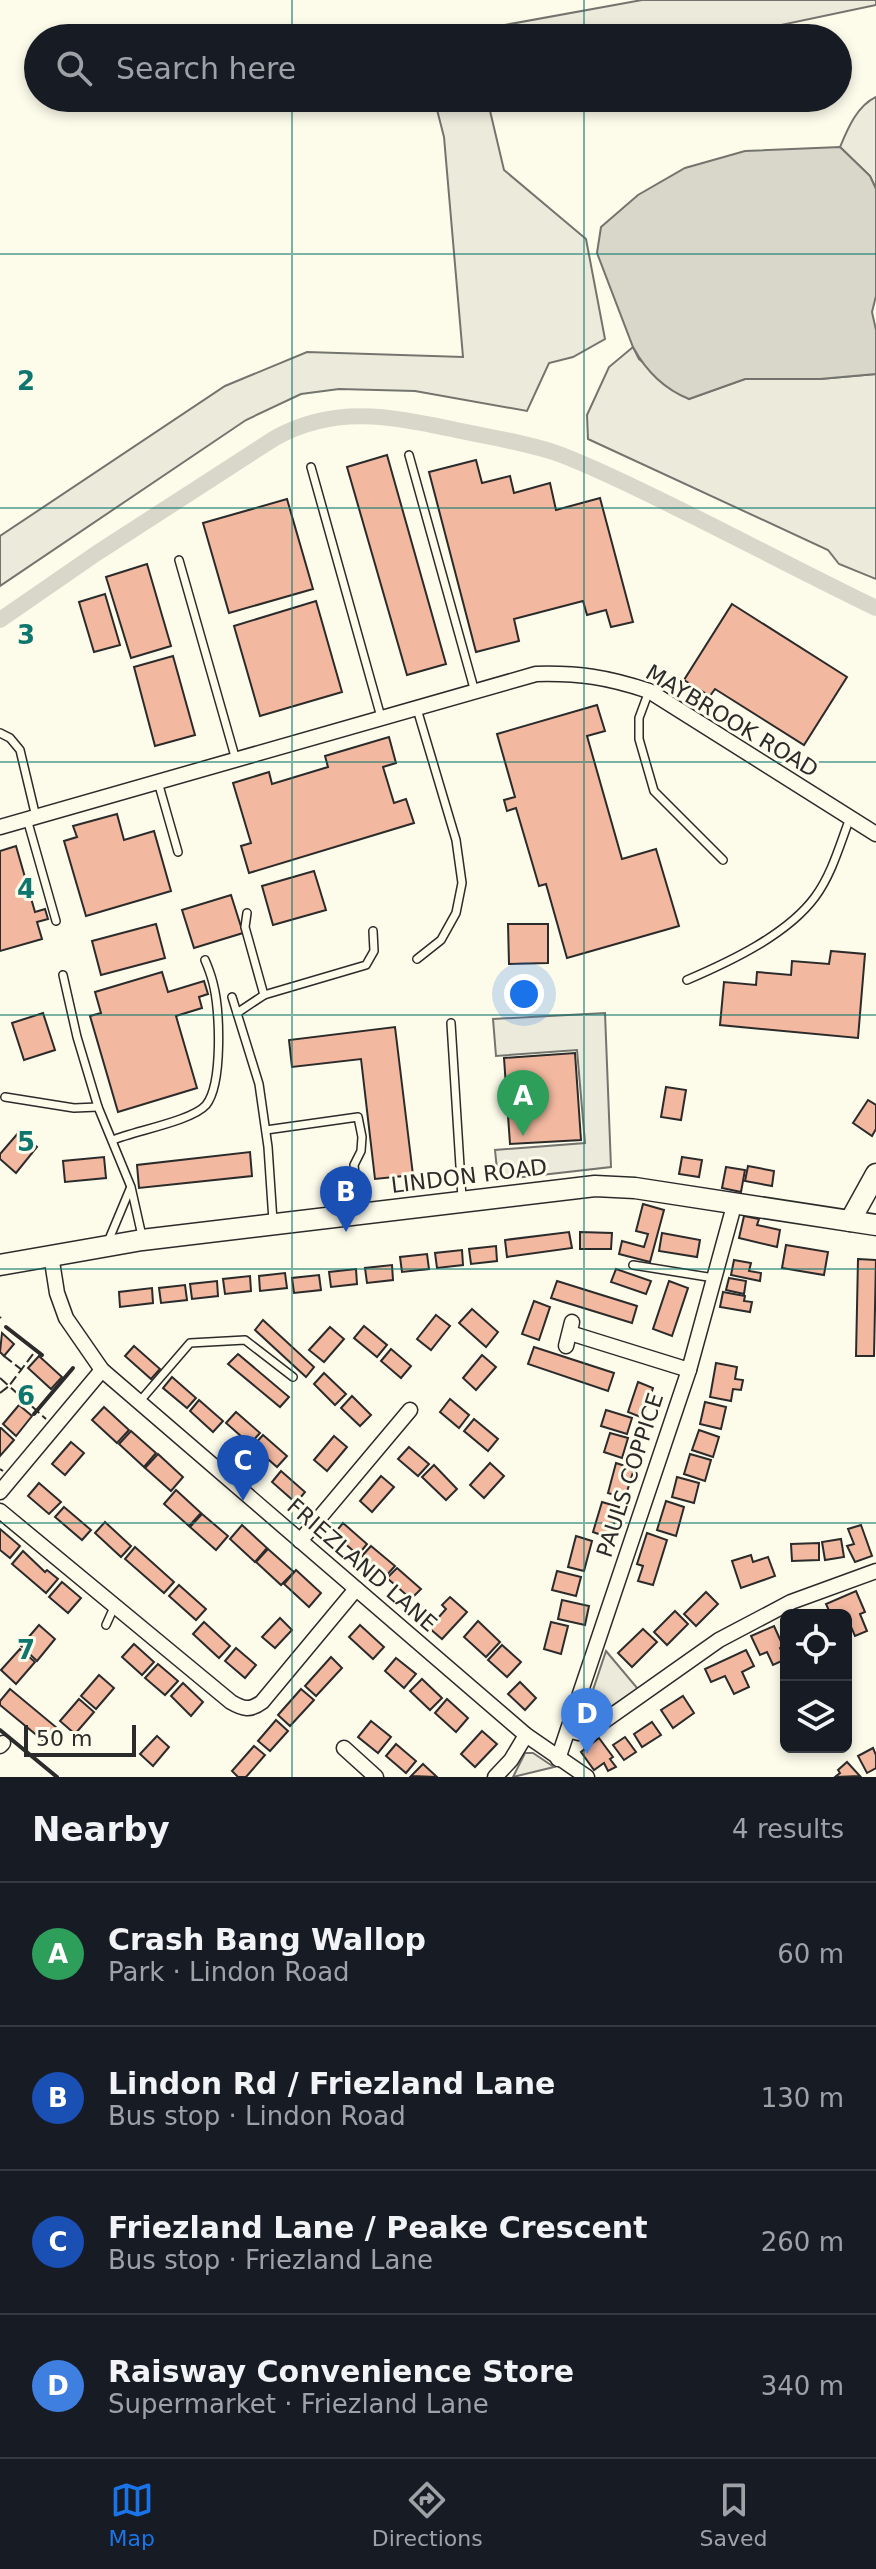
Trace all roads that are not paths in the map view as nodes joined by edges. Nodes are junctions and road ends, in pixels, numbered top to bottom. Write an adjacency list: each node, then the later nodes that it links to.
1 (409, 455): 5 (lane)
2 (311, 467): 7 (lane)
3 (179, 560): 9 (lane)
4 (649, 691): 5 (street, MAYBROOK ROAD); 12 (street, MAYBROOK ROAD); 16 (lane)
5 (475, 692): 6 (street, MAYBROOK ROAD)
6 (417, 709): 7 (street, MAYBROOK ROAD); 20 (lane)
7 (381, 720): 9 (street, MAYBROOK ROAD)
8 (0, 733): 11 (lane)
9 (236, 760): 10 (street, MAYBROOK ROAD)
10 (158, 782): 11 (street, MAYBROOK ROAD); 15 (lane)
11 (31, 818): 13 (street, MAYBROOK ROAD); 18 (lane)
12 (850, 818): 14 (street, MAYBROOK ROAD); 23 (lane)
13 (0, 827)
14 (876, 834)
15 (178, 852)
16 (723, 860)
17 (247, 913): 24 (lane)
18 (56, 921)
19 (373, 931): 24 (lane)
20 (417, 959)
21 (205, 960): 31 (lane)
22 (63, 975): 29 (lane)
23 (687, 980)
24 (264, 995): 26 (lane)
25 (232, 997): 26 (lane)
26 (237, 1013): 30 (lane)
27 (451, 1023): 34 (lane)
28 (5, 1097): 29 (lane)
29 (98, 1107): 31 (lane)
30 (266, 1130): 36 (lane); 38 (lane)
31 (113, 1140): 33 (lane)
32 (876, 1174): 37 (main road)
33 (131, 1187): 40 (lane); 41 (lane)
34 (462, 1200): 35 (main road, LINDON ROAD); 36 (main road, LINDON ROAD)
35 (735, 1202): 37 (main road, LINDON ROAD); 47 (street, PAULS COPPICE)
36 (359, 1214): 38 (main road, LINDON ROAD)
37 (850, 1221): 39 (main road, LINDON ROAD)
38 (274, 1224): 40 (main road, LINDON ROAD)
39 (876, 1225)
40 (142, 1240): 41 (main road, LINDON ROAD)
41 (107, 1245): 42 (main road, LINDON ROAD)
42 (51, 1255): 43 (main road, LINDON ROAD); 49 (street, FRIEZLAND LANE)
43 (21, 1263): 44 (main road, LINDON ROAD); 46 (main road, LINDON ROAD)
44 (0, 1265)
45 (633, 1265): 47 (lane)
46 (0, 1277)
47 (714, 1278): 50 (street, PAULS COPPICE)
48 (569, 1334): 50 (street)
49 (102, 1370): 52 (street, FRIEZLAND LANE); 54 (street)
50 (689, 1370): 61 (street, PAULS COPPICE)
51 (293, 1377): 52 (lane)
52 (140, 1401): 56 (street, FRIEZLAND LANE)
53 (410, 1410): 56 (street)
54 (0, 1492)
55 (0, 1511): 59 (street)
56 (300, 1541): 58 (street, FRIEZLAND LANE)
57 (876, 1571): 61 (street)
58 (356, 1589): 59 (street); 62 (street, FRIEZLAND LANE)
59 (115, 1605): 60 (lane)
60 (106, 1625)
61 (568, 1730): 64 (street, PAULS COPPICE)
62 (526, 1735): 64 (street, FRIEZLAND LANE); 66 (street)
63 (344, 1748): 65 (street)
64 (558, 1759): 67 (street, FRIEZLAND LANE)
65 (376, 1777)
66 (495, 1777)
67 (587, 1777)

